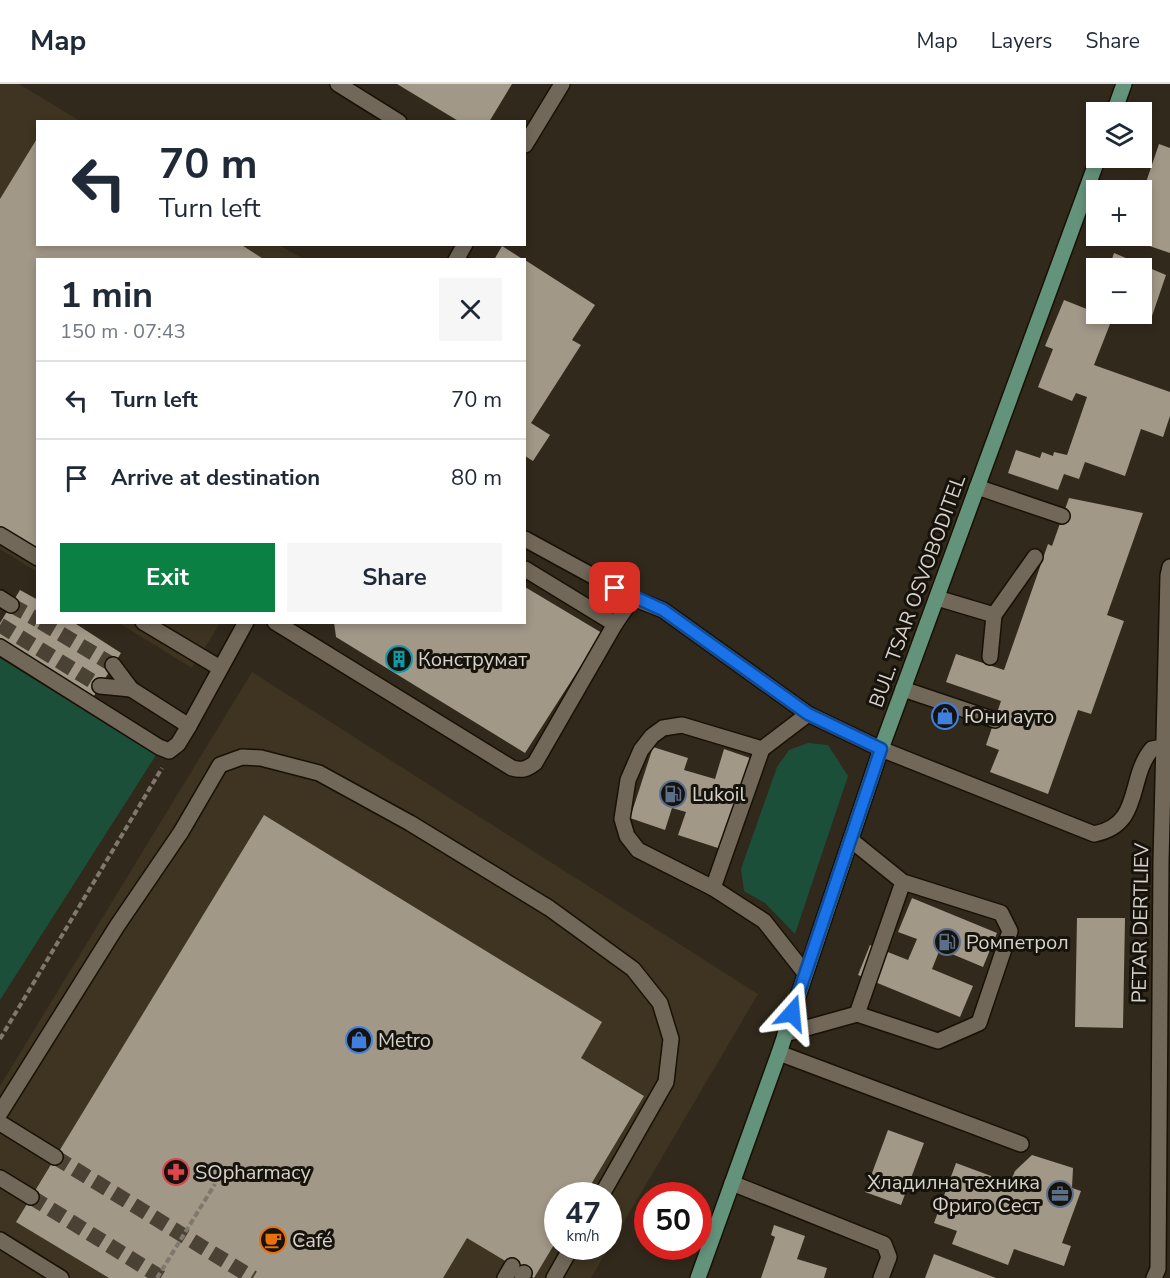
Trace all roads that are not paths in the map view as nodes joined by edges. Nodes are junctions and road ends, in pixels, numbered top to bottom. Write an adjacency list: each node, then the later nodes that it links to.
1 (338, 84): 5 (street)
2 (562, 84): 6 (street)
3 (1124, 84): 4 (main road)
4 (1118, 102)
5 (396, 120)
6 (526, 143)
7 (1094, 168): 8 (main road, BUL. TSAR OSVOBODITEL)
8 (977, 487): 9 (street); 17 (main road, BUL. TSAR OSVOBODITEL)
9 (1062, 516)
10 (0, 535): 12 (street)
11 (526, 540): 16 (street)
12 (36, 557)
13 (1035, 557): 18 (street)
14 (1170, 567): 33 (street, PETAR DERTLIEV)
15 (526, 570): 21 (street)
16 (633, 598): 21 (street); 30 (street)
17 (937, 598): 18 (street); 29 (main road, BUL. TSAR OSVOBODITEL)
18 (994, 615): 24 (street)
19 (146, 624): 26 (street)
20 (245, 624): 26 (street)
21 (615, 624): 22 (street)
22 (286, 625)
23 (0, 647): 32 (street)
24 (990, 657)
25 (113, 665): 28 (street)
26 (220, 668): 32 (street)
27 (100, 686): 28 (street)
28 (130, 689): 32 (street)
29 (903, 689): 31 (street); 35 (main road, BUL. TSAR OSVOBODITEL)
30 (808, 714): 34 (street); 35 (street)
31 (995, 720)
32 (189, 726)
33 (1163, 747): 35 (street); 37 (street, PETAR DERTLIEV)
34 (762, 749): 39 (street); 39 (street)
35 (881, 749): 36 (main road, BUL. TSAR OSVOBODITEL)
36 (851, 840): 38 (street); 40 (main road, BUL. TSAR OSVOBODITEL)
37 (1166, 862): 54 (street, PETAR DERTLIEV)
38 (903, 882): 41 (street); 41 (street)
39 (713, 888): 40 (street)
40 (805, 973): 42 (main road, BUL. TSAR OSVOBODITEL)
41 (857, 1014): 42 (street)
42 (785, 1034): 43 (main road, BUL. TSAR OSVOBODITEL)
43 (779, 1053): 46 (street); 50 (main road, BUL. TSAR OSVOBODITEL)
44 (0, 1113): 49 (street)
45 (0, 1123): 47 (street)
46 (1022, 1144)
47 (56, 1157)
48 (0, 1178): 51 (street)
49 (609, 1182)
50 (732, 1184): 57 (main road, BUL. TSAR OSVOBODITEL); 58 (street)
51 (31, 1197)
52 (0, 1240): 55 (street)
53 (564, 1260): 56 (street)
54 (1161, 1269)
55 (61, 1278)
56 (554, 1278)
57 (698, 1278)
58 (880, 1278)

